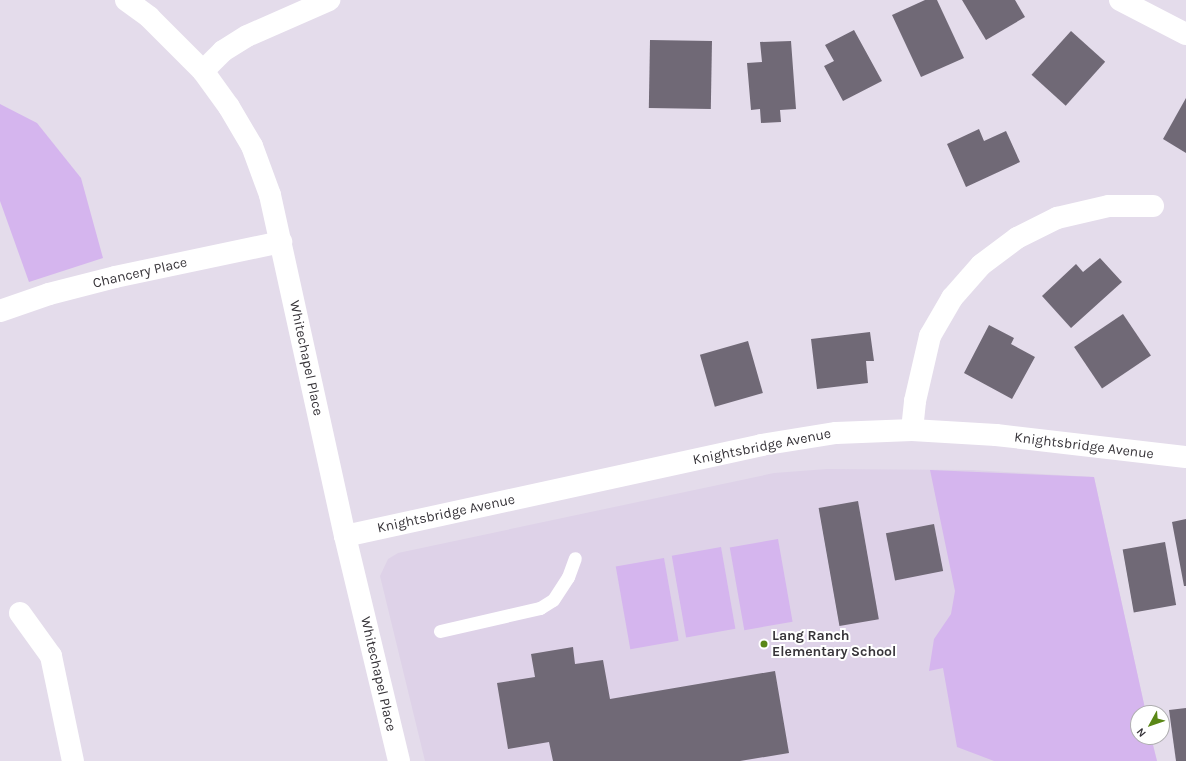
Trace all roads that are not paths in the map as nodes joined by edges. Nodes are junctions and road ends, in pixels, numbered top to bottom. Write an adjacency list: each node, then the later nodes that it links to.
1 (126, 0): 5 (street, Whitechapel Place)
2 (329, 0): 5 (street)
3 (1120, 0): 4 (street)
4 (1186, 34)
5 (203, 71): 7 (street, Whitechapel Place)
6 (1153, 206): 9 (street)
7 (282, 242): 8 (street, Chancery Place); 11 (street, Whitechapel Place)
8 (0, 311)
9 (912, 430): 10 (street, Knightsbridge Avenue); 11 (street, Knightsbridge Avenue)
10 (1186, 457)
11 (346, 536): 16 (street, Whitechapel Place)
12 (575, 558): 14 (lane)
13 (20, 613): 15 (street)
14 (440, 632)
15 (73, 761)
16 (399, 761)

